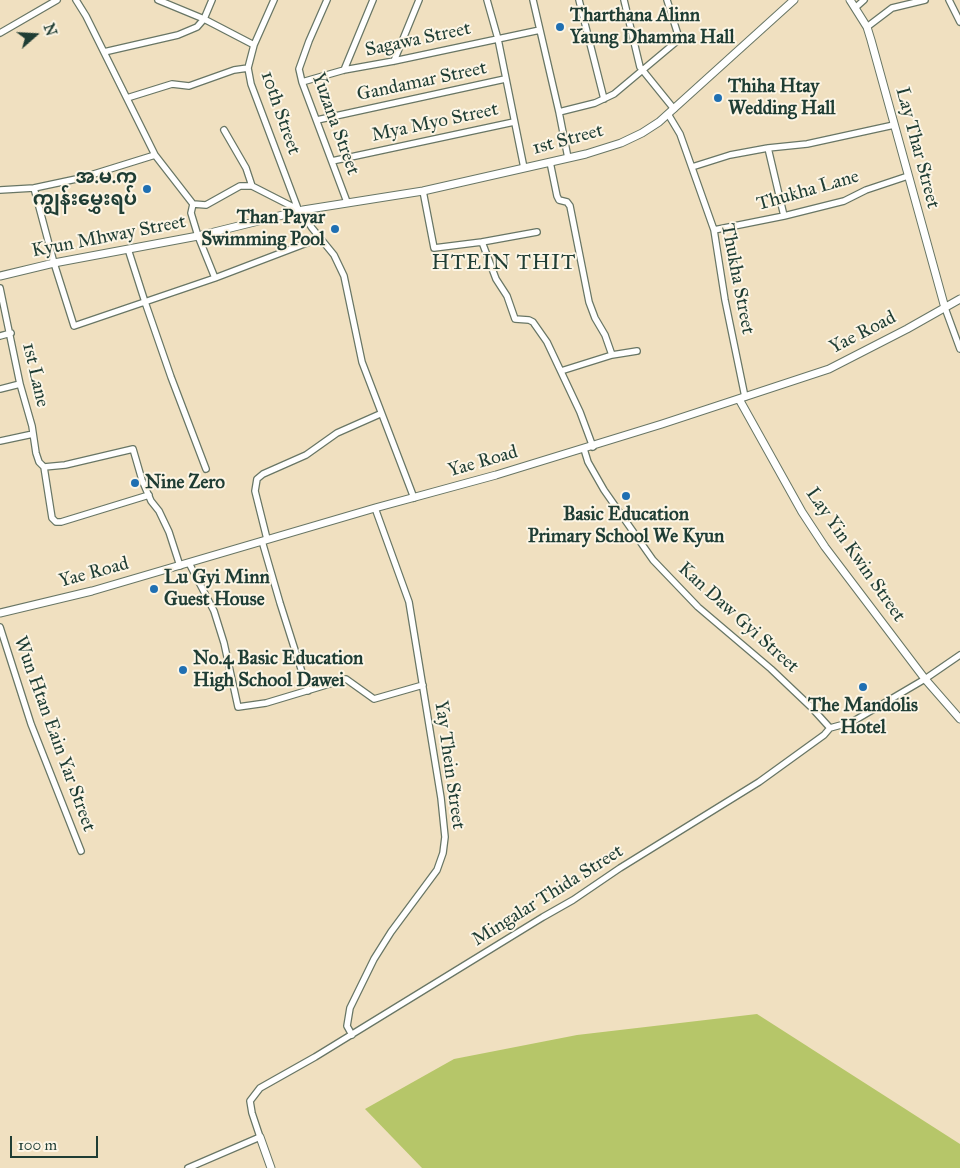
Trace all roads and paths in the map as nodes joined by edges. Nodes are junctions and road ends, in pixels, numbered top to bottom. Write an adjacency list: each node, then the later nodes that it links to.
1 (57, 0): 24 (street)
2 (76, 0): 27 (street)
3 (158, 0): 20 (street)
4 (212, 0): 20 (street)
5 (274, 0): 26 (street, 10th Street)
6 (328, 0): 33 (street, Yuzana Street)
7 (373, 0): 30 (street)
8 (419, 0): 28 (street)
9 (488, 0): 25 (street)
10 (533, 0): 23 (street)
11 (579, 0): 35 (street)
12 (624, 0): 31 (street)
13 (667, 0): 31 (street)
14 (792, 0): 36 (street, 1st Street)
15 (850, 0): 19 (street, Lay Thar Street)
16 (864, 0): 19 (street)
17 (925, 0): 22 (street)
18 (949, 0): 21 (street)
19 (855, 8): 22 (street, Lay Thar Street)
20 (204, 19): 26 (street); 27 (street)
21 (960, 22)
22 (867, 27): 40 (street, Lay Thar Street)
23 (540, 30): 25 (street, Sagawa Street); 37 (street)
24 (0, 33)
25 (498, 39): 28 (street, Sagawa Street); 32 (street)
26 (254, 44): 29 (street, 10th Street)
27 (104, 52): 34 (street)
28 (394, 61): 30 (street, Sagawa Street)
29 (248, 68): 34 (street); 56 (street, 10th Street)
30 (344, 70): 33 (street, Sagawa Street)
31 (642, 71): 35 (street); 36 (street, Thukha Street)
32 (505, 79): 38 (street, Gandamar Street); 39 (street)
33 (302, 82): 38 (street, Yuzana Street)
34 (127, 98): 43 (street)
35 (604, 99): 37 (street)
36 (671, 111): 44 (street, 1st Street); 47 (street, Thukha Street)
37 (560, 112): 44 (street)
38 (317, 120): 45 (street, Yuzana Street)
39 (514, 122): 45 (street, Mya Myo Street); 48 (street)
40 (894, 125): 42 (street); 49 (street, Lay Thar Street)
41 (224, 130): 50 (street)
42 (768, 148): 47 (street); 57 (street)
43 (155, 155): 51 (street); 55 (street)
44 (568, 158): 46 (street, 1st Street)
45 (332, 160): 54 (street, Yuzana Street)
46 (550, 162): 48 (street, 1st Street); 75 (street)
47 (692, 167): 58 (street, Thukha Street)
48 (524, 168): 53 (street, 1st Street)
49 (908, 176): 57 (street, Thukha Lane); 70 (street, Lay Thar Street)
50 (252, 186): 55 (street); 56 (street)
51 (34, 188): 52 (street); 64 (street)
52 (0, 190)
53 (423, 191): 54 (street, 1st Street); 62 (street)
54 (347, 202): 56 (street, 1st Street)
55 (193, 204): 60 (street)
56 (300, 210): 60 (street, Kyun Mhway Street); 61 (street)
57 (784, 216): 58 (street, Thukha Lane)
58 (714, 230): 79 (street, Thukha Street)
59 (537, 232): 62 (street)
60 (198, 236): 63 (street, Kyun Mhway Street); 66 (street)
61 (320, 238): 66 (street); 80 (street)
62 (482, 242): 76 (street)
63 (128, 249): 64 (street, Kyun Mhway Street); 69 (street)
64 (54, 262): 65 (street, Kyun Mhway Street); 69 (street)
65 (0, 276)
66 (215, 278): 69 (street)
67 (0, 288): 71 (street, 1st Lane)
68 (960, 299): 70 (street, Yae Road)
69 (145, 302): 86 (street)
70 (945, 308): 73 (street); 79 (street, Yae Road)
71 (11, 333): 72 (street); 77 (street, 1st Lane)
72 (0, 336)
73 (960, 349)
74 (637, 351): 75 (street)
75 (612, 355): 76 (street)
76 (561, 371): 83 (street)
77 (20, 384): 78 (street); 81 (street, 1st Lane)
78 (0, 389)
79 (742, 398): 83 (street, Yae Road); 96 (street, Lay Yin Kwin Street)
80 (380, 414): 88 (street); 90 (street)
81 (33, 434): 82 (street); 85 (street, 1st Lane)
82 (0, 441)
83 (592, 447): 84 (street, Yae Road)
84 (584, 449): 88 (street, Yae Road); 100 (street, Kan Daw Gyi Street)
85 (44, 467): 87 (street); 87 (street, 1st Lane)
86 (206, 469)
87 (149, 495): 92 (street)
88 (414, 498): 89 (street, Yae Road)
89 (375, 508): 90 (street, Yae Road); 97 (street, Yay Thein Street)
90 (264, 540): 91 (street, Yae Road); 98 (street)
91 (189, 563): 92 (street, Yae Road); 98 (street)
92 (180, 566): 93 (street, Yae Road)
93 (0, 613)
94 (0, 627): 101 (street, Wun Htan Eain Yar Street)
95 (960, 655): 96 (street, Mingalar Thida Street)
96 (925, 679): 99 (street, Lay Yin Kwin Street); 100 (street, Mingalar Thida Street)
97 (423, 685): 98 (street); 102 (street, Yay Thein Street)
98 (308, 691)
99 (960, 719)
100 (830, 728): 102 (street, Mingalar Thida Street)
101 (81, 851)
102 (352, 1035): 103 (street, Mingalar Thida Street)
103 (260, 1137): 104 (street); 105 (street)
104 (188, 1168)
105 (271, 1168)

